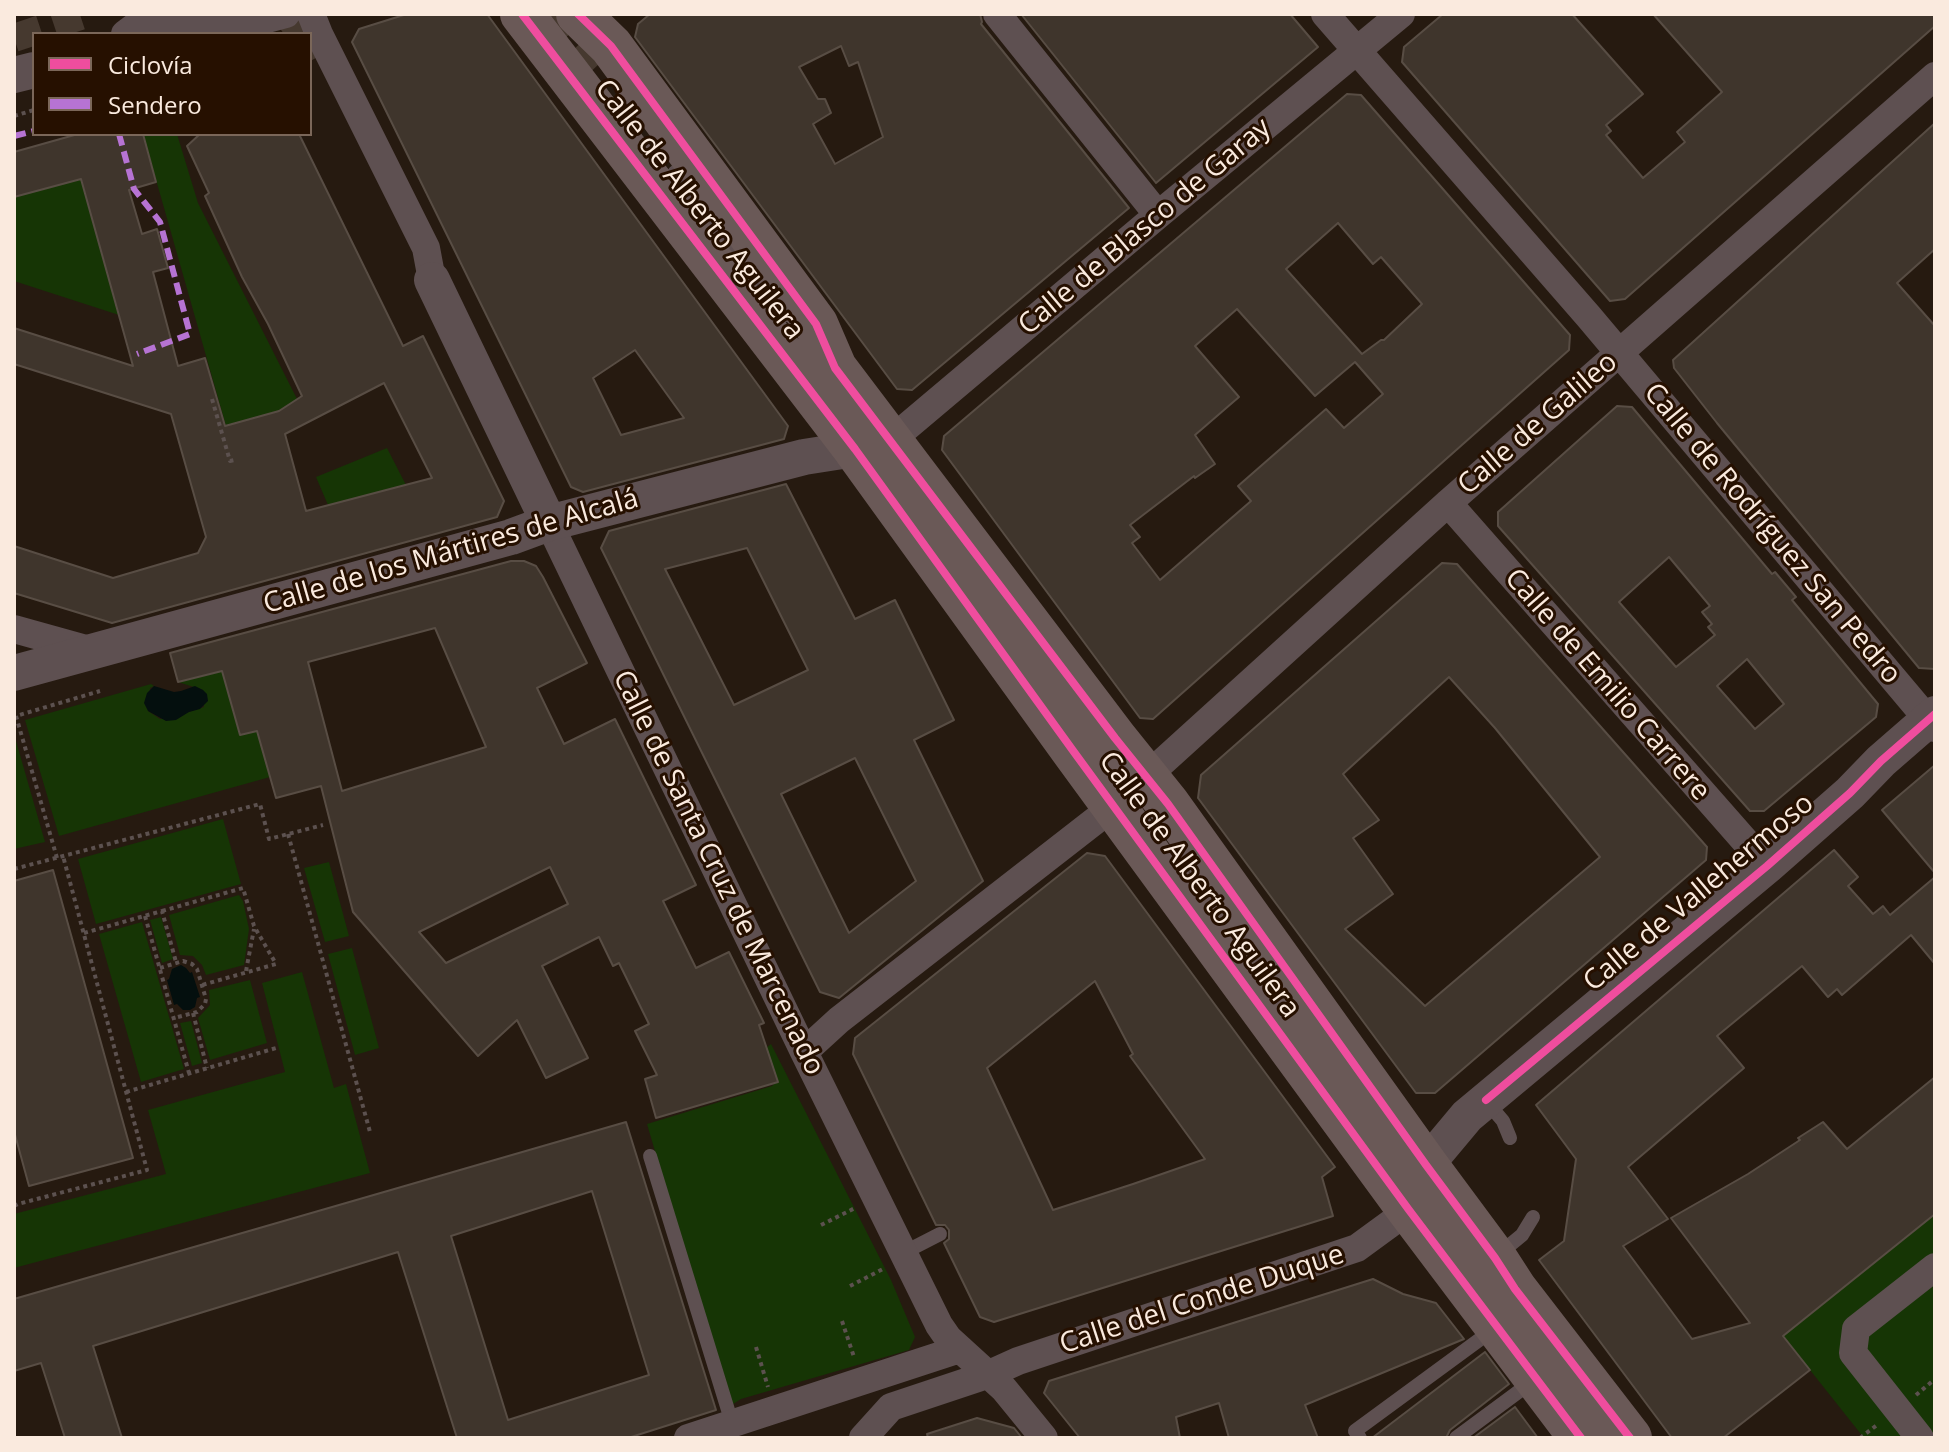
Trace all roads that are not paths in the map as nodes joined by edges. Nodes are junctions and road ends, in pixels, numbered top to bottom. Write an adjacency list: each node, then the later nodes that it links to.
1 (167, 14): 10 (street)
2 (225, 14): 11 (street)
3 (286, 14): 12 (street)
4 (311, 14): 18 (street, Calle de Santa Cruz de Marcenado)
5 (522, 14): 15 (main road, Calle de Alberto Aguilera)
6 (997, 14): 17 (street)
7 (1325, 14): 13 (street, Calle de Rodríguez San Pedro)
8 (1401, 14): 13 (street, Calle de Blasco de Garay)
9 (582, 16): 15 (street); 20 (main road, Calle de Alberto Aguilera)
10 (128, 32)
11 (165, 32)
12 (218, 32)
13 (1357, 51): 17 (street, Calle de Blasco de Garay); 19 (street, Calle de Rodríguez San Pedro)
14 (314, 59): 18 (street, Calle de Santa Cruz de Marcenado)
15 (583, 70): 20 (street, Calle de Alberto Aguilera); 21 (main road, Calle de Alberto Aguilera)
16 (1935, 76): 19 (street, Calle de Galileo)
17 (1158, 215): 21 (street, Calle de Blasco de Garay)
18 (432, 280): 23 (street, Calle de Santa Cruz de Marcenado)
19 (1619, 352): 22 (street, Calle de Galileo); 27 (street, Calle de Rodríguez San Pedro)
20 (835, 368): 21 (main road, Calle de Alberto Aguilera)
21 (872, 445): 23 (street, Calle de los Mártires de Alcalá); 28 (main road, Calle de Alberto Aguilera); 29 (main road, Calle de Alberto Aguilera)
22 (1448, 503): 28 (street, Calle de Galileo); 30 (street, Calle de Emilio Carrere)
23 (549, 523): 25 (street, Calle de los Mártires de Alcalá); 31 (street, Calle de Santa Cruz de Marcenado)
24 (14, 629): 25 (street)
25 (93, 651): 26 (street, Calle de los Mártires de Alcalá)
26 (14, 673)
27 (1933, 721): 30 (street, Calle de Vallehermoso)
28 (1145, 776): 29 (street, Calle de Galileo); 35 (main road, Calle de Alberto Aguilera)
29 (1114, 806): 31 (street, Calle de Galileo); 36 (main road, Calle de Alberto Aguilera)
30 (1767, 866): 32 (street, Calle de Vallehermoso)
31 (804, 1052): 40 (street, Calle de Santa Cruz de Marcenado)
32 (1486, 1100): 33 (lane); 35 (street, Calle de Vallehermoso)
33 (1510, 1138)
34 (650, 1156): 47 (lane)
35 (1426, 1165): 36 (street, Calle de Vallehermoso); 39 (main road, Calle de Alberto Aguilera)
36 (1409, 1210): 42 (main road, Calle de Alberto Aguilera); 45 (street, Calle del Conde Duque)
37 (1533, 1217): 39 (lane)
38 (940, 1234): 40 (lane)
39 (1495, 1258): 54 (main road, Calle de Alberto Aguilera)
40 (893, 1261): 43 (street, Calle de Santa Cruz de Marcenado)
41 (1935, 1267): 55 (street)
42 (1497, 1326): 46 (main road, Calle de Alberto Aguilera); 51 (lane)
43 (960, 1349): 44 (street); 45 (street, Calle de Santa Cruz de Marcenado)
44 (858, 1372): 47 (street); 48 (street)
45 (987, 1375): 48 (street, Calle del Conde Duque); 50 (street, Calle de Santa Cruz de Marcenado)
46 (1537, 1378): 52 (lane); 53 (main road, Calle de Alberto Aguilera)
47 (732, 1423): 49 (street)
48 (871, 1428)
49 (688, 1438)
50 (1044, 1438)
51 (1360, 1438)
52 (1456, 1438)
53 (1581, 1438)
54 (1630, 1438)
55 (1920, 1438)

